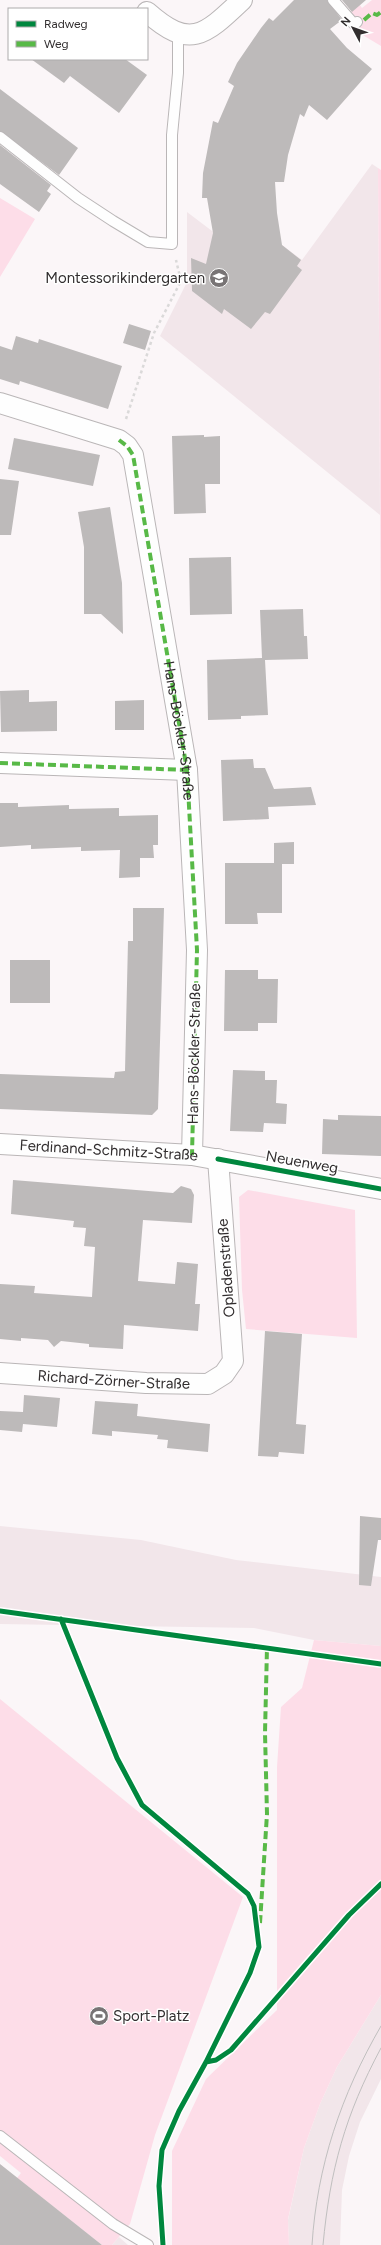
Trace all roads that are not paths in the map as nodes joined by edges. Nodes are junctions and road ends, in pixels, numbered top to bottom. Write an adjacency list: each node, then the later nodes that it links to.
1 (134, 0): 4 (street)
2 (242, 0): 7 (street)
3 (333, 0): 6 (lane)
4 (143, 8)
5 (148, 13): 7 (street)
6 (357, 22)
7 (178, 34): 8 (lane)
8 (0, 137)
9 (0, 403): 11 (street, Hans-Böckler-Straße)
10 (0, 763): 11 (street)
11 (187, 770): 13 (street, Hans-Böckler-Straße)
12 (0, 1144): 13 (street, Ferdinand-Schmitz-Straße)
13 (192, 1155): 14 (street, Ferdinand-Schmitz-Straße)
14 (218, 1159): 15 (street, Neuenweg); 17 (street, Opladenstraße)
15 (381, 1189)
16 (0, 1373): 17 (street, Richard-Zörner-Straße)
17 (224, 1374)
18 (0, 2136): 19 (lane)
19 (148, 2245)

